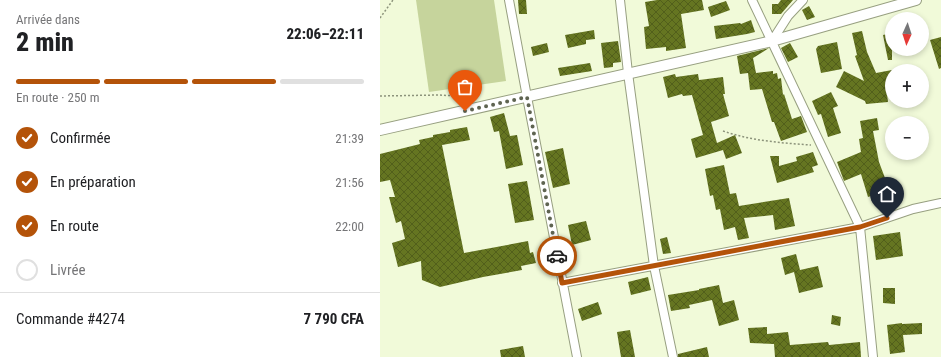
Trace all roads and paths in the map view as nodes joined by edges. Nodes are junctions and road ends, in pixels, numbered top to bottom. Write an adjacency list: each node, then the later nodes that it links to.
1 (393, 0): 7 (path)
2 (509, 0): 12 (street)
3 (620, 0): 9 (street)
4 (752, 0): 8 (street)
5 (803, 0): 8 (street)
6 (916, 0): 8 (street)
7 (380, 18)
8 (772, 41): 9 (street); 15 (street)
9 (628, 73): 12 (street); 18 (street)
10 (380, 96): 11 (path)
11 (476, 97)
12 (527, 97): 13 (street); 19 (street)
13 (380, 130)
14 (723, 131): 15 (path)
15 (821, 146): 17 (street)
16 (941, 203): 17 (street)
17 (860, 227): 18 (street); 22 (street)
18 (654, 266): 19 (street); 21 (street)
19 (562, 283): 20 (street)
20 (577, 357)
21 (673, 357)
22 (873, 357)

